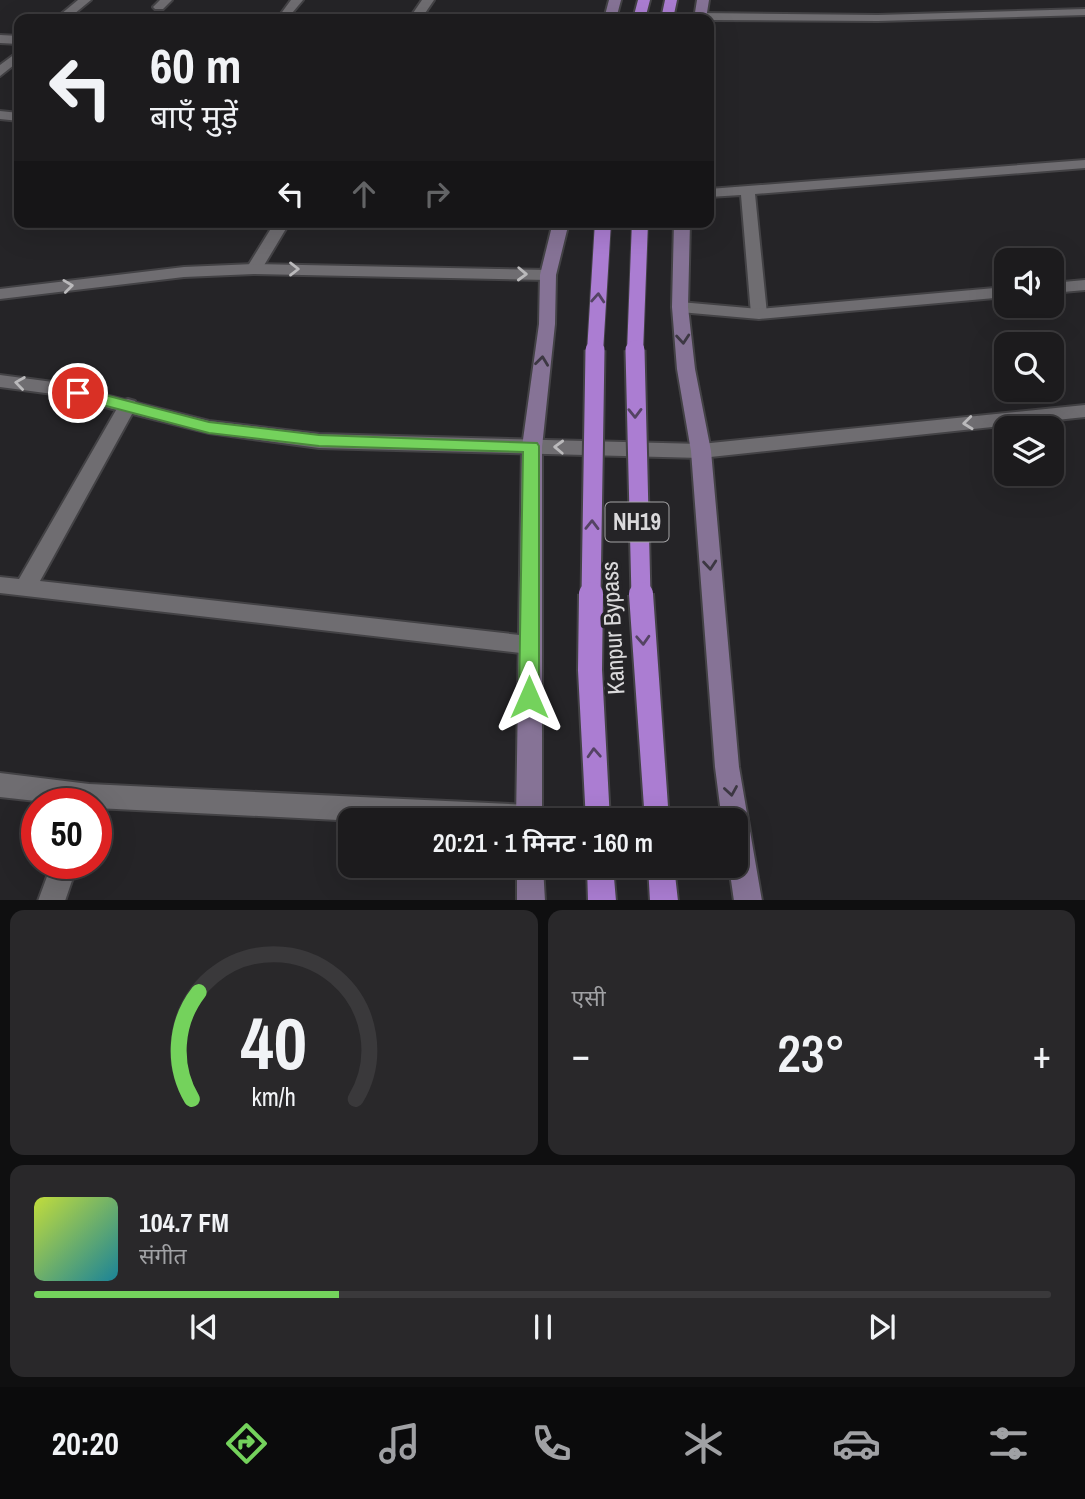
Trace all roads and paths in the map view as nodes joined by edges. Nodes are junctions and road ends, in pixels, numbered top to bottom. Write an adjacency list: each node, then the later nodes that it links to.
1 (80, 0): 5 (street)
2 (297, 0): 6 (street)
3 (928, 0): 7 (street)
4 (1085, 12): 7 (street)
5 (66, 14)
6 (285, 14)
7 (933, 16): 8 (street)
8 (714, 18)
9 (1085, 164): 10 (street)
10 (748, 192): 11 (street); 24 (street)
11 (714, 193)
12 (279, 228): 17 (street)
13 (560, 228): 18 (main road)
14 (603, 228): 37 (highway, Kanpur Bypass / NH19, one-way to 14, bridge)
15 (640, 228): 38 (highway, Kanpur Bypass / NH19, one-way to 38, bridge)
16 (682, 228): 23 (main road)
17 (254, 269): 18 (street, one-way to 18); 22 (street, one-way to 17)
18 (548, 275): 28 (main road, one-way to 18)
19 (1085, 285): 20 (street)
20 (1064, 287)
21 (994, 293): 24 (street)
22 (0, 294)
23 (680, 307): 24 (street); 29 (main road, one-way to 29)
24 (759, 314)
25 (0, 381): 26 (street, one-way to 25)
26 (128, 405): 28 (street); 31 (street)
27 (1085, 411): 29 (street, one-way to 29)
28 (531, 446): 29 (street, one-way to 28); 32 (main road)
29 (701, 451): 48 (main road, one-way to 48)
30 (0, 585): 31 (street)
31 (25, 588): 32 (street)
32 (530, 645): 36 (main road)
33 (0, 785): 34 (street)
34 (21, 789)
35 (112, 801): 39 (street)
36 (529, 808)
37 (597, 808)
38 (656, 808)
39 (338, 811)
40 (530, 878): 45 (main road)
41 (601, 878): 46 (highway)
42 (662, 878): 47 (highway)
43 (59, 879): 44 (street)
44 (51, 900)
45 (531, 900)
46 (602, 900)
47 (664, 900)
48 (748, 900)

